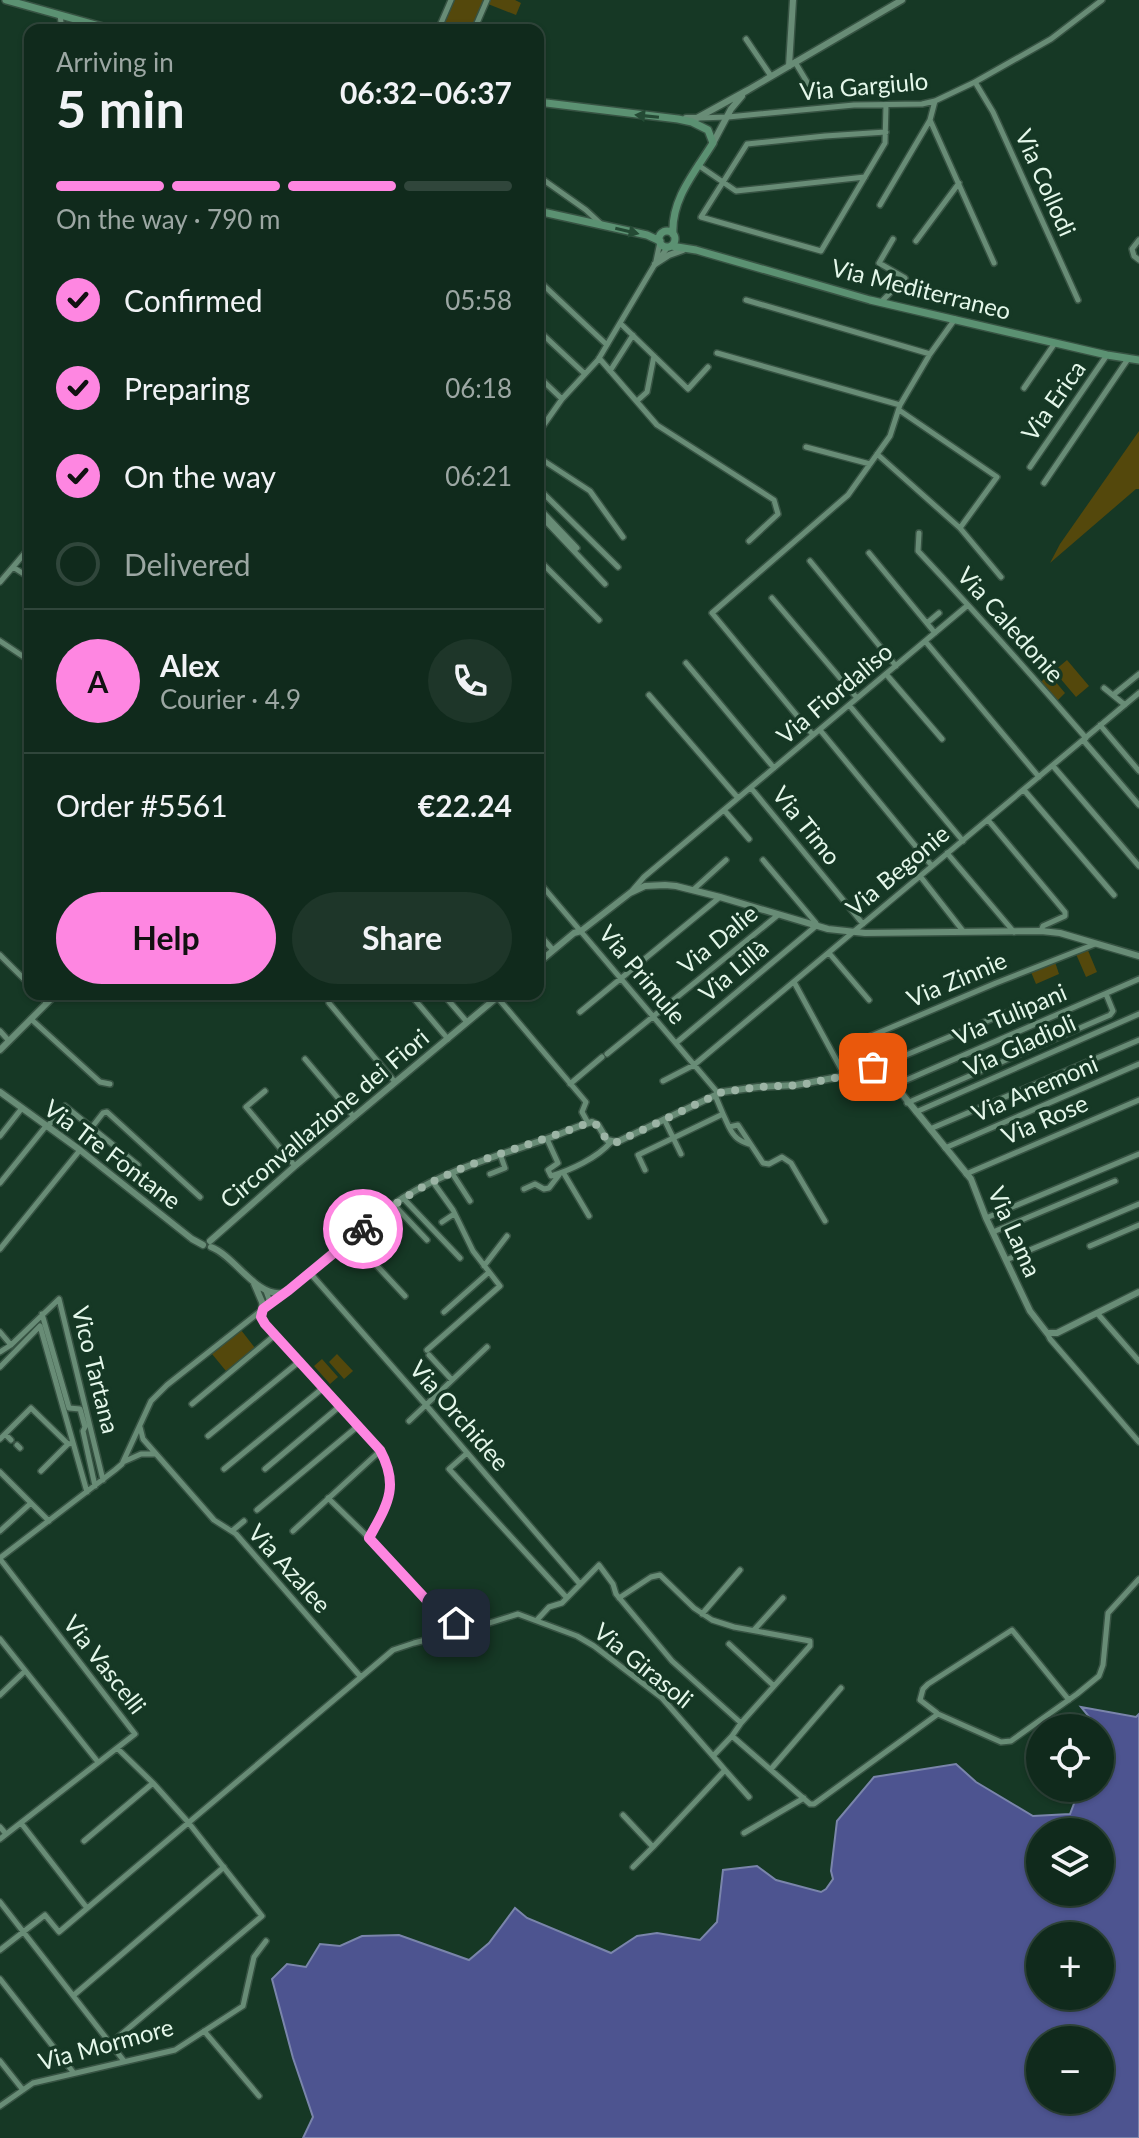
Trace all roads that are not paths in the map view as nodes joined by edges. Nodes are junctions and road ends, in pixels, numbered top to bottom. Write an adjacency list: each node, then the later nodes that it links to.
1 (6, 0): 7 (main road)
2 (451, 0): 10 (street)
3 (487, 0): 11 (street)
4 (793, 0): 13 (street)
5 (902, 0): 13 (street)
6 (1102, 0): 15 (street, Via Gargiulo)
7 (60, 15): 8 (street); 9 (main road)
8 (61, 24)
9 (85, 24)
10 (441, 24)
11 (477, 24)
12 (746, 39): 14 (street)
13 (792, 64): 14 (street); 16 (street)
14 (771, 76): 17 (street)
15 (975, 82): 18 (street, Via Gargiulo); 50 (street, Via Collodi)
16 (810, 87)
17 (748, 90): 21 (street); 22 (street)
18 (935, 101): 20 (street, Via Gargiulo); 24 (street)
19 (544, 103): 23 (main road, one-way to 19)
20 (886, 105): 21 (street, Via Gargiulo); 25 (street)
21 (728, 117): 22 (street, Via Gargiulo); 26 (street)
22 (697, 118): 23 (street)
23 (678, 119): 26 (main road)
24 (930, 120): 31 (street); 32 (street)
25 (886, 132): 28 (street); 30 (street)
26 (713, 143): 27 (main road)
27 (698, 165): 30 (street); 37 (main road)
28 (865, 177): 30 (street); 30 (street)
29 (544, 180): 33 (street)
30 (723, 183)
31 (959, 183): 40 (street); 46 (street)
32 (880, 205)
33 (586, 210): 35 (street); 36 (street)
34 (544, 212): 35 (main road)
35 (585, 221): 36 (main road)
36 (603, 226): 41 (main road, one-way to 41)
37 (674, 235): 41 (main road); 42 (main road); 44 (main road)
38 (893, 239): 51 (street)
39 (1139, 240): 45 (street)
40 (916, 241)
41 (660, 242): 42 (main road); 47 (street)
42 (670, 247): 43 (main road); 47 (street)
43 (687, 249): 44 (main road); 47 (street)
44 (696, 250): 51 (main road, Via Mediterraneo)
45 (1139, 260)
46 (994, 263)
47 (655, 264): 53 (street)
48 (544, 286): 57 (street)
49 (746, 300): 59 (street)
50 (1078, 300)
51 (880, 303): 52 (main road, Via Mediterraneo)
52 (955, 319): 56 (main road, Via Mediterraneo); 59 (street)
53 (620, 323): 54 (street); 57 (street)
54 (633, 335): 60 (street); 66 (street)
55 (544, 336): 67 (street)
56 (1055, 343): 61 (main road, Via Mediterraneo); 69 (street)
57 (607, 345): 62 (street)
58 (717, 353): 72 (street)
59 (930, 354): 72 (street)
60 (654, 355): 65 (street); 71 (street)
61 (1107, 355): 63 (main road, Via Mediterraneo); 78 (street, Via Erica)
62 (599, 358): 66 (street); 67 (street)
63 (1128, 359): 64 (main road, Via Mediterraneo); 79 (street)
64 (1139, 360)
65 (708, 367)
66 (610, 371): 71 (street)
67 (585, 374): 70 (street)
68 (544, 382): 70 (street)
69 (1024, 388)
70 (562, 399): 73 (street)
71 (637, 401): 86 (street)
72 (899, 408): 75 (street); 83 (street)
73 (544, 423)
74 (806, 447): 77 (street)
75 (877, 454): 77 (street); 83 (street)
76 (544, 461): 85 (street)
77 (870, 464): 120 (street)
78 (1030, 467)
79 (1044, 483)
80 (544, 494): 93 (street)
81 (544, 513): 87 (street)
82 (544, 519): 97 (street)
83 (960, 528): 95 (street)
84 (919, 533): 99 (street, Via Caledonie)
85 (623, 537)
86 (749, 541)
87 (577, 548)
88 (869, 553): 102 (street)
89 (24, 554): 92 (street)
90 (810, 561): 108 (street)
91 (544, 565): 101 (street)
92 (13, 567): 94 (street); 96 (street)
93 (618, 567)
94 (24, 574)
95 (1001, 577)
96 (0, 582)
97 (605, 584)
98 (772, 598): 115 (street)
99 (968, 605): 103 (street, Via Fiordaliso); 122 (street, Via Caledonie)
100 (939, 613): 102 (street)
101 (599, 620)
102 (927, 623): 103 (street)
103 (935, 633): 105 (street, Via Fiordaliso)
104 (0, 641): 106 (street)
105 (925, 641): 108 (street, Via Fiordaliso); 126 (street)
106 (24, 657)
107 (686, 663): 124 (street)
108 (896, 666): 109 (street, Via Fiordaliso)
109 (886, 674): 115 (street, Via Fiordaliso); 121 (street)
110 (1139, 674): 114 (street)
111 (1104, 688): 114 (street)
112 (1139, 693): 117 (street, Via Begonie)
113 (649, 695): 129 (street)
114 (1113, 695): 117 (street)
115 (857, 698): 116 (street, Via Fiordaliso)
116 (849, 705): 119 (street, Via Fiordaliso); 134 (street)
117 (1125, 705): 118 (street, Via Begonie)
118 (1100, 725): 122 (street, Via Begonie); 125 (street)
119 (820, 730): 120 (street, Via Fiordaliso); 138 (street)
120 (813, 735): 124 (street, Via Fiordaliso)
121 (942, 739)
122 (1084, 739): 123 (street, Via Begonie); 130 (street)
123 (1053, 766): 126 (street, Via Begonie); 139 (street)
124 (774, 768): 127 (street, Via Fiordaliso)
125 (1139, 771)
126 (1039, 777): 128 (street, Via Begonie)
127 (751, 788): 129 (street, Via Fiordaliso); 147 (street, Via Timo)
128 (1024, 790): 132 (street, Via Begonie); 144 (street)
129 (738, 798): 131 (street, Via Fiordaliso)
130 (1139, 805)
131 (724, 810): 133 (street); 143 (street, Via Fiordaliso)
132 (988, 820): 134 (street, Via Begonie); 151 (street)
133 (749, 839)
134 (963, 841): 135 (street, Via Begonie)
135 (947, 853): 138 (street, Via Begonie); 152 (street)
136 (726, 860): 142 (street)
137 (763, 860): 148 (street)
138 (932, 866): 140 (street, Via Begonie)
139 (1139, 866)
140 (920, 876): 147 (street, Via Begonie); 150 (street)
141 (544, 888): 149 (street, Via Primule)
142 (692, 890): 143 (street); 145 (street)
143 (630, 893): 149 (street)
144 (1114, 895)
145 (720, 897): 146 (street); 161 (street)
146 (778, 914): 148 (street); 178 (street, Via Dalie)
147 (863, 924): 153 (street, Via Begonie)
148 (816, 926): 153 (street); 185 (street, Via Lillà)
149 (581, 931): 156 (street); 161 (street, Via Primule)
150 (963, 931): 152 (street); 153 (street)
151 (1041, 931): 152 (street); 155 (street)
152 (1015, 932)
153 (852, 933): 157 (street, Via Begonie)
154 (544, 940): 156 (street)
155 (1095, 944): 159 (street); 190 (street, Via Zinnie)
156 (553, 950): 160 (street)
157 (829, 953): 164 (street, Via Begonie); 172 (street)
158 (0, 955): 162 (street)
159 (1139, 956)
160 (544, 958)
161 (622, 978): 176 (street); 178 (street, Via Primule)
162 (24, 979)
163 (1139, 979): 165 (street, Via Tulipani)
164 (794, 982): 189 (street, Via Begonie); 191 (street)
165 (1106, 994): 196 (street, Via Tulipani); 201 (street)
166 (44, 1000): 173 (street)
167 (50, 1000): 173 (street)
168 (415, 1000): 182 (street)
169 (448, 1000): 180 (street)
170 (493, 1000): 180 (street, Circonvallazione dei Fiori)
171 (503, 1000): 195 (street)
172 (869, 1000)
173 (47, 1003): 179 (street)
174 (329, 1003): 193 (street)
175 (1025, 1005): 190 (street)
176 (580, 1012)
177 (1139, 1014): 203 (street, Via Gladioli)
178 (653, 1016): 185 (street, Via Primule); 195 (street, Via Dalie)
179 (31, 1019): 184 (street); 194 (street)
180 (467, 1022): 182 (street, Circonvallazione dei Fiori)
181 (0, 1031): 184 (street)
182 (448, 1039): 193 (street, Circonvallazione dei Fiori)
183 (1139, 1040): 210 (street)
184 (9, 1041): 186 (street)
185 (676, 1043): 189 (street, Via Primule)
186 (0, 1050)
187 (305, 1059): 205 (street)
188 (1139, 1064): 215 (street, Via Anemoni)
189 (694, 1065): 192 (street, Via Begonie); 199 (street, Via Primule)
190 (879, 1069): 191 (street); 196 (street, Via Lama)
191 (845, 1076): 199 (street)
192 (663, 1081)
193 (395, 1082): 205 (street, Circonvallazione dei Fiori)
194 (110, 1084)
195 (570, 1084): 207 (street)
196 (895, 1085): 201 (street, Via Lama)
197 (265, 1091): 221 (street)
198 (0, 1092): 202 (street, Via Tre Fontane)
199 (716, 1094): 204 (street, Via Primule); 206 (street)
200 (1139, 1100): 226 (street, Via Rose)
201 (907, 1103): 203 (street, Via Lama)
202 (22, 1108): 208 (street, Via Tre Fontane); 211 (street)
203 (916, 1112): 210 (street, Via Lama)
204 (723, 1114): 212 (street); 239 (street, Via Primule)
205 (354, 1117): 221 (street, Circonvallazione dei Fiori)
206 (664, 1119): 212 (street); 214 (street)
207 (588, 1123): 213 (street); 214 (street)
208 (46, 1127): 209 (street); 216 (street, Via Tre Fontane); 229 (street)
209 (92, 1127): 220 (street); 231 (street)
210 (930, 1129): 215 (street, Via Lama)
211 (0, 1136)
212 (673, 1138): 218 (street); 222 (street)
213 (547, 1139): 217 (street); 224 (street)
214 (611, 1142): 224 (street)
215 (945, 1148): 226 (street, Via Lama)
216 (80, 1150): 246 (street, Via Tre Fontane); 248 (street)
217 (500, 1153): 223 (street); 225 (street)
218 (681, 1154)
219 (1139, 1154): 238 (street)
220 (138, 1165)
221 (295, 1166): 246 (street, Circonvallazione dei Fiori)
222 (645, 1170)
223 (452, 1173): 228 (street); 233 (street)
224 (561, 1173): 230 (street); 237 (street)
225 (490, 1174)
226 (966, 1174): 238 (street, Via Lama)
227 (1115, 1181): 242 (street)
228 (433, 1182): 232 (street); 236 (street)
229 (0, 1183)
230 (524, 1189)
231 (200, 1197)
232 (403, 1198): 235 (street); 249 (street)
233 (470, 1201)
234 (1139, 1204): 250 (street)
235 (394, 1205): 244 (street); 245 (street)
236 (454, 1214): 240 (street); 251 (street)
237 (589, 1216)
238 (986, 1218): 242 (street, Via Lama)
239 (825, 1221)
240 (442, 1222)
241 (1139, 1225): 247 (street)
242 (993, 1232): 250 (street, Via Lama)
243 (507, 1236): 251 (street)
244 (352, 1239): 252 (street); 256 (street)
245 (427, 1240)
246 (208, 1244): 257 (street, Via Tre Fontane)
247 (1090, 1246)
248 (0, 1249)
249 (460, 1258)
250 (1006, 1260): 263 (street, Via Lama)
251 (484, 1266): 253 (street)
252 (310, 1273): 254 (street); 274 (street, Via Orchidee)
253 (489, 1273): 258 (street); 271 (street)
254 (289, 1290): 257 (street); 257 (street)
255 (1139, 1292): 259 (street)
256 (405, 1296)
257 (264, 1301): 261 (street); 261 (street); 264 (street)
258 (444, 1312)
259 (1097, 1313): 263 (street); 269 (street)
260 (42, 1314): 265 (street, Vico Tartana); 296 (street, Vico Tartana); 297 (street)
261 (253, 1316): 277 (street)
262 (0, 1332): 265 (street)
263 (1047, 1333): 284 (street)
264 (275, 1335): 268 (street); 273 (street)
265 (11, 1345): 267 (street, Vico Tartana)
266 (487, 1347): 271 (street)
267 (0, 1352)
268 (300, 1361): 272 (street); 280 (street)
269 (1139, 1361)
270 (0, 1367): 285 (street)
271 (452, 1380): 274 (street)
272 (323, 1388): 275 (street); 292 (street)
273 (192, 1404)
274 (426, 1405): 276 (street); 288 (street, Via Orchidee)
275 (340, 1406): 278 (street); 293 (street)
276 (409, 1421)
277 (139, 1425): 281 (street); 282 (street, Via Azalee)
278 (358, 1426): 287 (street); 301 (street)
279 (2, 1436): 283 (street); 285 (street)
280 (208, 1436)
281 (134, 1437): 282 (street); 286 (street)
282 (143, 1439): 290 (street, Via Azalee)
283 (11, 1440)
284 (1139, 1442)
285 (70, 1444): 294 (street); 298 (street)
286 (129, 1448): 289 (street); 291 (street)
287 (380, 1450): 299 (street); 307 (street)
288 (467, 1453): 311 (street, Via Orchidee); 312 (street)
289 (141, 1454): 290 (street); 291 (street)
290 (156, 1454): 305 (street, Via Azalee)
291 (122, 1464): 296 (street)
292 (224, 1469)
293 (265, 1469)
294 (41, 1471)
295 (0, 1472): 300 (street)
296 (103, 1480): 297 (street)
297 (95, 1486): 298 (street)
298 (87, 1492): 302 (street)
299 (328, 1498): 306 (street); 307 (street)
300 (31, 1503): 302 (street); 304 (street)
301 (257, 1510)
302 (49, 1521): 308 (street)
303 (244, 1521): 305 (street)
304 (0, 1531)
305 (232, 1531): 322 (street, Via Azalee)
306 (293, 1531)
307 (369, 1538): 317 (street)
308 (0, 1558): 330 (street, Via Vascelli)
309 (740, 1570): 315 (street)
310 (1139, 1579): 326 (street)
311 (580, 1584): 312 (street); 313 (street)
312 (567, 1598): 316 (street)
313 (619, 1598): 315 (street, Via Girasoli); 328 (street)
314 (783, 1598): 318 (street)
315 (702, 1614): 318 (street, Via Girasoli)
316 (537, 1620): 317 (street, Via Girasoli); 331 (street, Via Girasoli)
317 (470, 1629): 322 (street, Via Girasoli)
318 (754, 1630): 323 (street, Via Girasoli)
319 (0, 1639): 321 (street)
320 (729, 1644): 323 (street)
321 (25, 1671): 325 (street); 332 (street)
322 (360, 1676): 339 (street, Via Girasoli)
323 (774, 1686): 328 (street, Via Girasoli)
324 (841, 1688): 333 (street)
325 (0, 1695)
326 (1069, 1700): 327 (street); 327 (street)
327 (938, 1714): 337 (street)
328 (741, 1723): 329 (street, Via Girasoli)
329 (732, 1736): 331 (street); 333 (street)
330 (117, 1748): 332 (street, Via Vascelli); 335 (street)
331 (713, 1756): 334 (street, Via Girasoli)
332 (98, 1762): 340 (street, Via Vascelli)
333 (771, 1769): 337 (street)
334 (725, 1770): 336 (street, Via Girasoli); 345 (street)
335 (153, 1783): 339 (street); 344 (street)
336 (749, 1797)
337 (804, 1798): 342 (street)
338 (623, 1815): 345 (street)
339 (188, 1822): 346 (street); 349 (street, Via Girasoli)
340 (21, 1823): 343 (street, Via Vascelli); 349 (street)
341 (0, 1827): 343 (street)
342 (744, 1833)
343 (3, 1836)
344 (84, 1841)
345 (653, 1847): 347 (street)
346 (224, 1867): 354 (street); 356 (street)
347 (633, 1867)
348 (0, 1902): 350 (street)
349 (87, 1908): 350 (street, Via Girasoli)
350 (23, 1932): 352 (street); 354 (street)
351 (266, 1941): 355 (street, Via Mormore)
352 (0, 1950)
353 (0, 1979): 359 (street)
354 (74, 1995): 356 (street)
355 (204, 2031): 358 (street, Via Mormore); 361 (street)
356 (111, 2043): 358 (street)
357 (0, 2061): 360 (street)
358 (124, 2061): 359 (street, Via Mormore)
359 (73, 2073): 360 (street, Via Mormore)
360 (23, 2090): 362 (street, Via Mormore)
361 (259, 2096)
362 (0, 2106)

